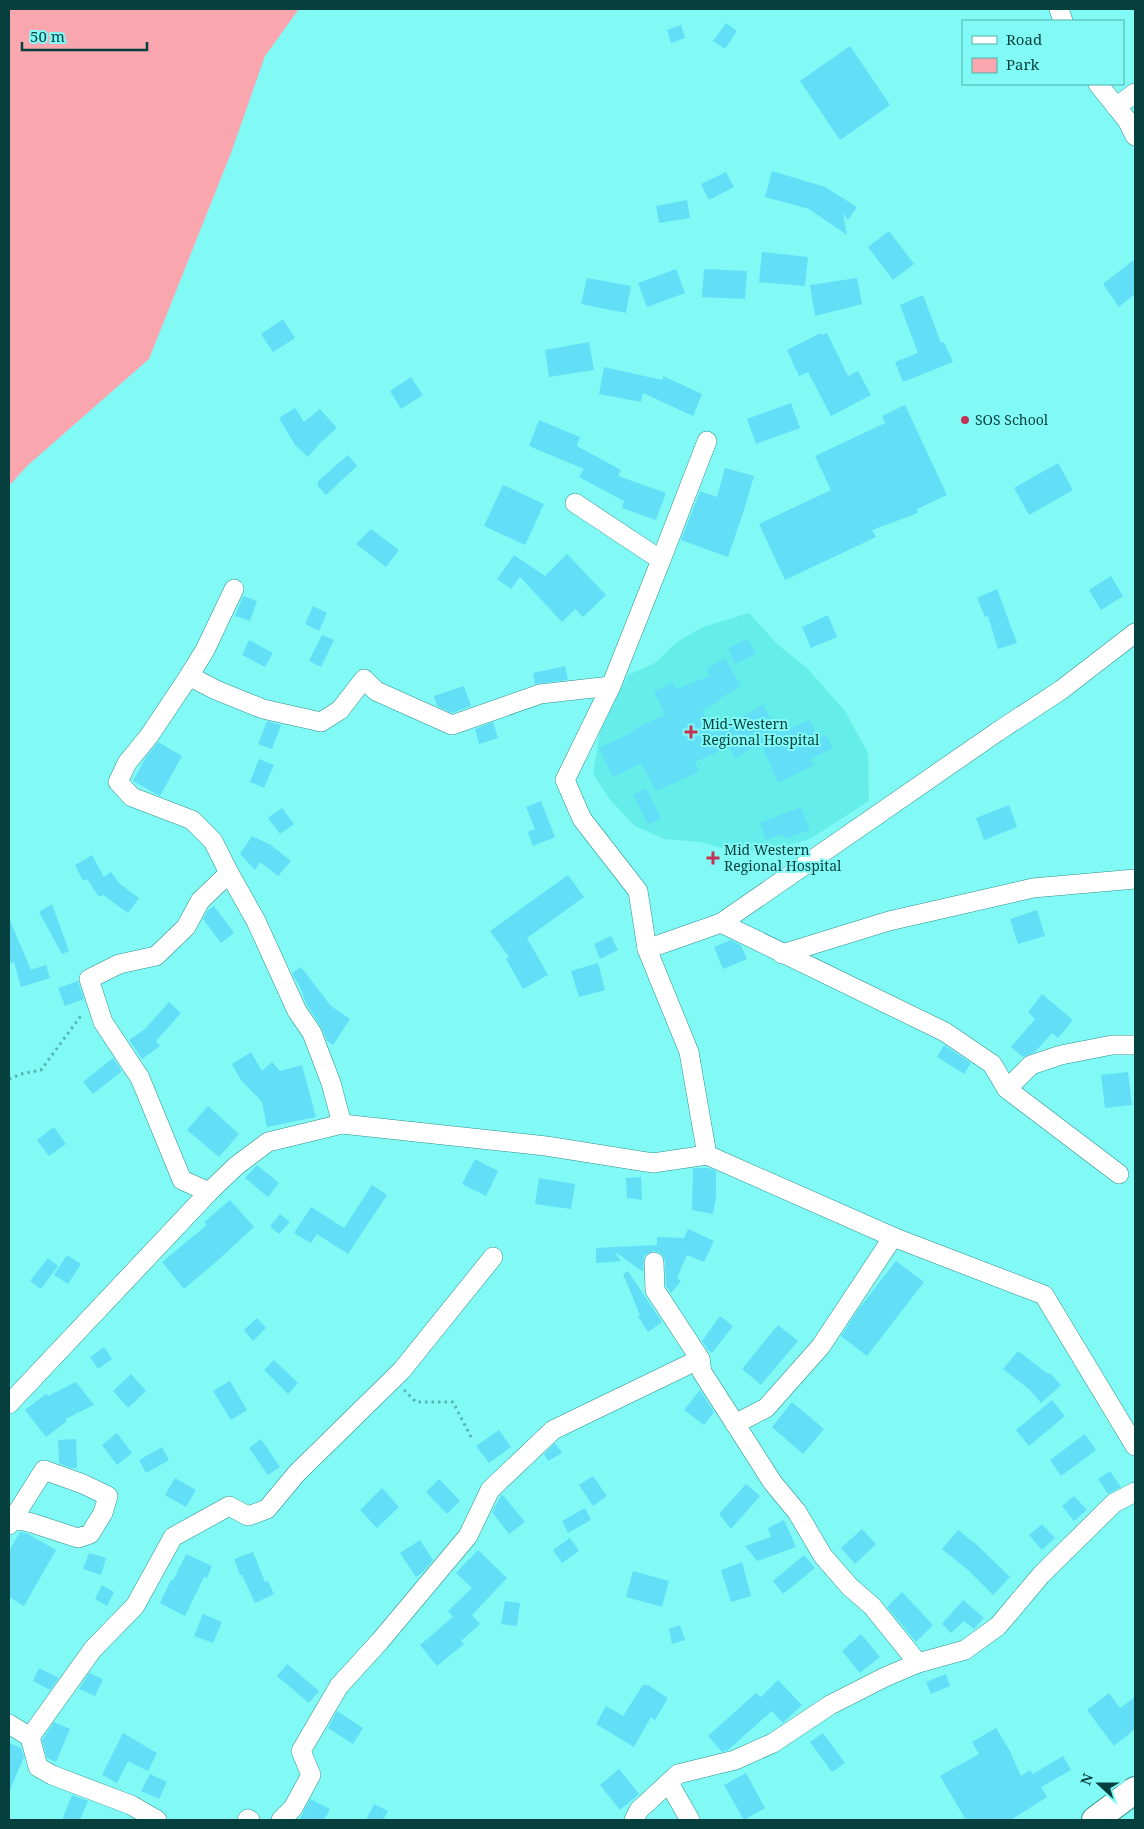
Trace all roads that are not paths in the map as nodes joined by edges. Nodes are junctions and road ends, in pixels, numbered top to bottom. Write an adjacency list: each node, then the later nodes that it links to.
1 (1099, 85): 3 (street)
2 (1135, 93): 3 (street)
3 (1116, 107): 4 (street)
4 (1135, 136)
5 (707, 441): 7 (street)
6 (575, 503): 7 (street)
7 (661, 560): 11 (street)
8 (234, 589): 10 (street)
9 (1135, 633): 14 (street)
10 (189, 676): 11 (street); 12 (street)
11 (611, 686): 15 (street)
12 (229, 873): 19 (street); 22 (street)
13 (1135, 879): 16 (street)
14 (721, 923): 15 (street); 16 (street)
15 (648, 950): 20 (street)
16 (782, 954): 18 (street)
17 (1135, 1045): 18 (street)
18 (1007, 1090): 21 (street)
19 (342, 1124): 20 (street); 22 (street)
20 (707, 1155): 23 (street)
21 (1119, 1174)
22 (209, 1192): 27 (street)
23 (893, 1237): 28 (street); 29 (street)
24 (493, 1257): 34 (street)
25 (654, 1262): 26 (street)
26 (700, 1359): 28 (street); 38 (street)
27 (9, 1404)
28 (735, 1424): 32 (street)
29 (1135, 1446)
30 (1135, 1492): 32 (street)
31 (11, 1522): 31 (street)
32 (918, 1663): 35 (street)
33 (9, 1724): 34 (street)
34 (30, 1738): 37 (street)
35 (668, 1783): 39 (street); 40 (street)
36 (1135, 1790): 41 (main road)
37 (157, 1820)
38 (281, 1820)
39 (634, 1820)
40 (690, 1820)
41 (1095, 1820)

